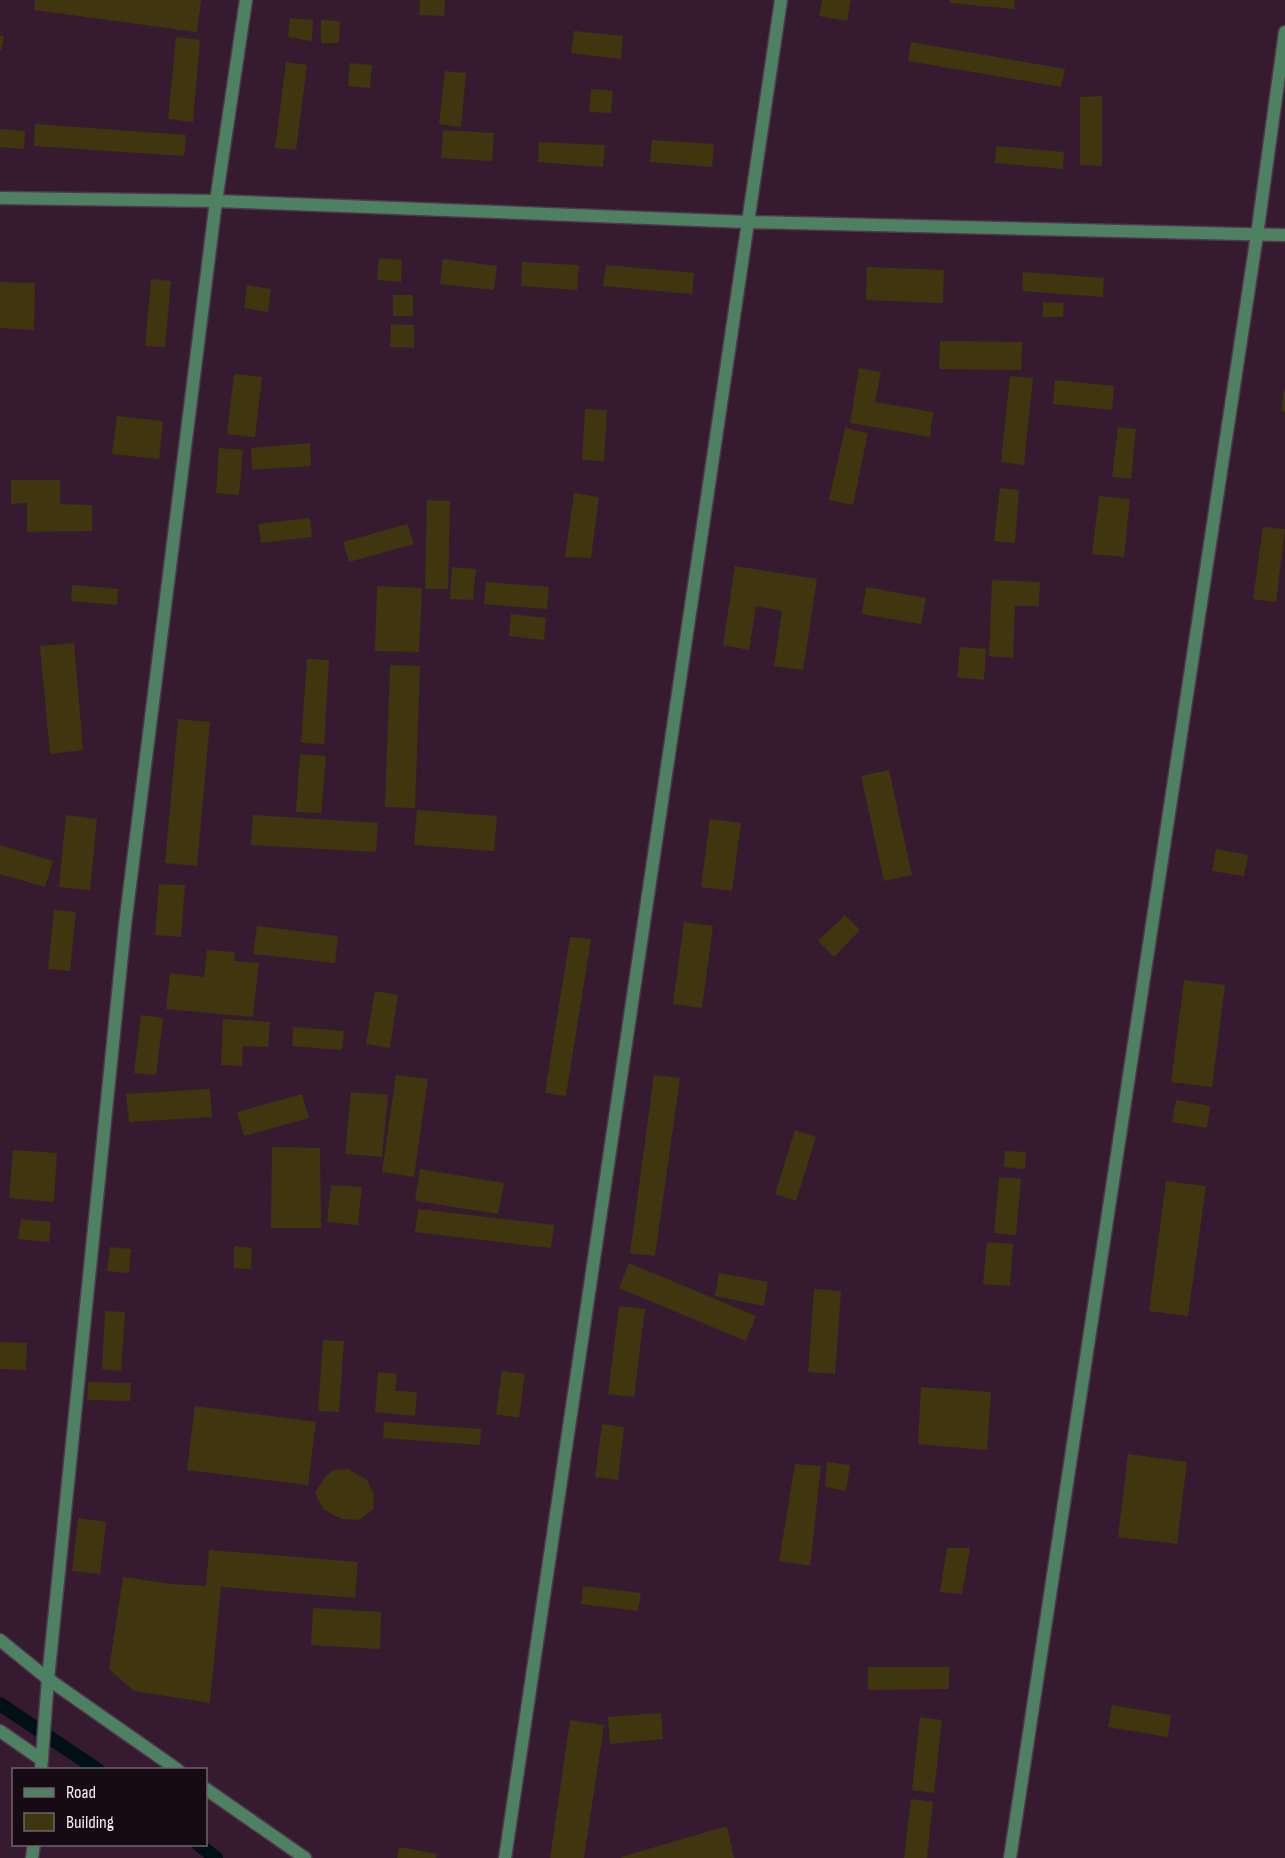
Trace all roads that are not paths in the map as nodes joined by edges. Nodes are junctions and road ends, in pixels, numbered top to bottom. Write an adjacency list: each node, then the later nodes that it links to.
1 (246, 0): 5 (street)
2 (781, 0): 6 (street)
3 (1285, 32): 7 (street)
4 (0, 198): 5 (street)
5 (216, 201): 6 (street); 10 (street)
6 (748, 222): 7 (street); 16 (street)
7 (1257, 235): 8 (street); 17 (street)
8 (1285, 235)
9 (0, 1640): 10 (street)
10 (48, 1679): 12 (street); 13 (street)
11 (0, 1731): 12 (street)
12 (41, 1765)
13 (174, 1768)
14 (207, 1790): 15 (street)
15 (304, 1858)
16 (505, 1858)
17 (1010, 1858)

